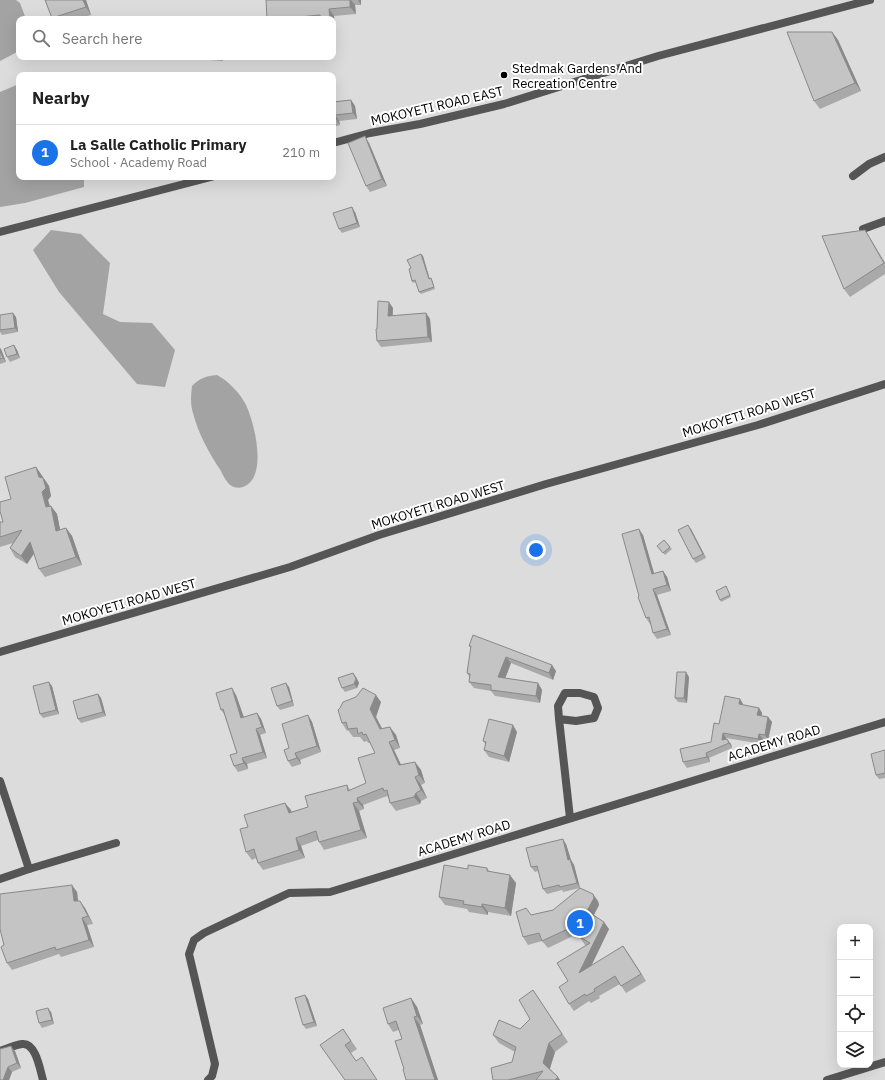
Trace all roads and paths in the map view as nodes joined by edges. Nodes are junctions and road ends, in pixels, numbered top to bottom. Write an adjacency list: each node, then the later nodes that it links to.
1 (870, 0): 2 (street, MOKOYETI ROAD EAST)
2 (336, 142)
3 (885, 157): 4 (street)
4 (853, 176)
5 (199, 180): 8 (street)
6 (885, 221): 7 (street)
7 (863, 229)
8 (0, 232)
9 (885, 384): 10 (street, MOKOYETI ROAD WEST)
10 (0, 652)
11 (559, 719): 11 (street); 14 (street)
12 (885, 722): 14 (street, ACADEMY ROAD)
13 (0, 781): 16 (street)
14 (570, 818): 21 (street, ACADEMY ROAD)
15 (116, 843): 16 (street)
16 (29, 869): 17 (street)
17 (0, 879)
18 (0, 1051): 20 (street)
19 (885, 1062): 22 (street)
20 (43, 1080)
21 (208, 1080)
22 (827, 1080)

